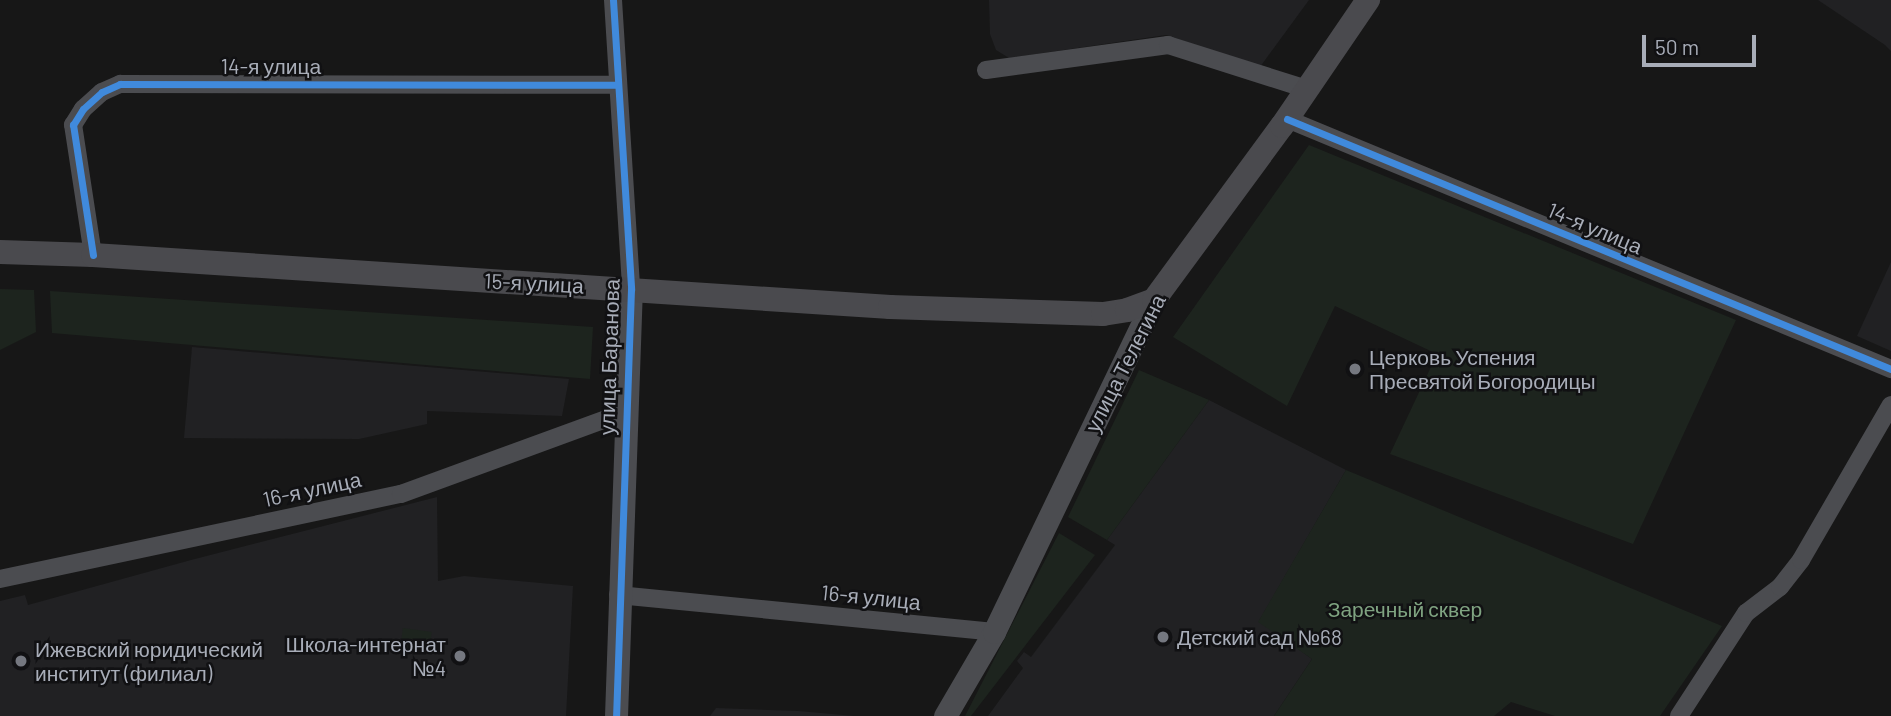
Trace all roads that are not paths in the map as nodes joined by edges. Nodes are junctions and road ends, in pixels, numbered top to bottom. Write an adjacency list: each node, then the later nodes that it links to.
1 (613, 0): 4 (street, улица Баранова)
2 (1368, 0): 5 (main road, улица Телегина)
3 (986, 70): 5 (street)
4 (618, 85): 8 (street, 14-я улица); 9 (street, улица Баранова)
5 (1307, 89): 6 (main road, улица Телегина)
6 (1286, 119): 10 (main road, улица Телегина); 11 (street, 14-я улица)
7 (0, 252): 8 (main road, 15-я улица)
8 (93, 255): 9 (main road, 15-я улица)
9 (631, 289): 10 (main road, 15-я улица); 13 (street, улица Баранова)
10 (1154, 300): 16 (street, улица Телегина)
11 (1891, 369)
12 (1891, 405): 19 (street)
13 (625, 412): 14 (street, 16-я улица); 15 (street, улица Баранова)
14 (0, 579)
15 (618, 595): 16 (street, 16-я улица); 17 (street, улица Баранова)
16 (994, 632): 18 (street, улица Телегина)
17 (616, 716)
18 (944, 716)
19 (1679, 716)

